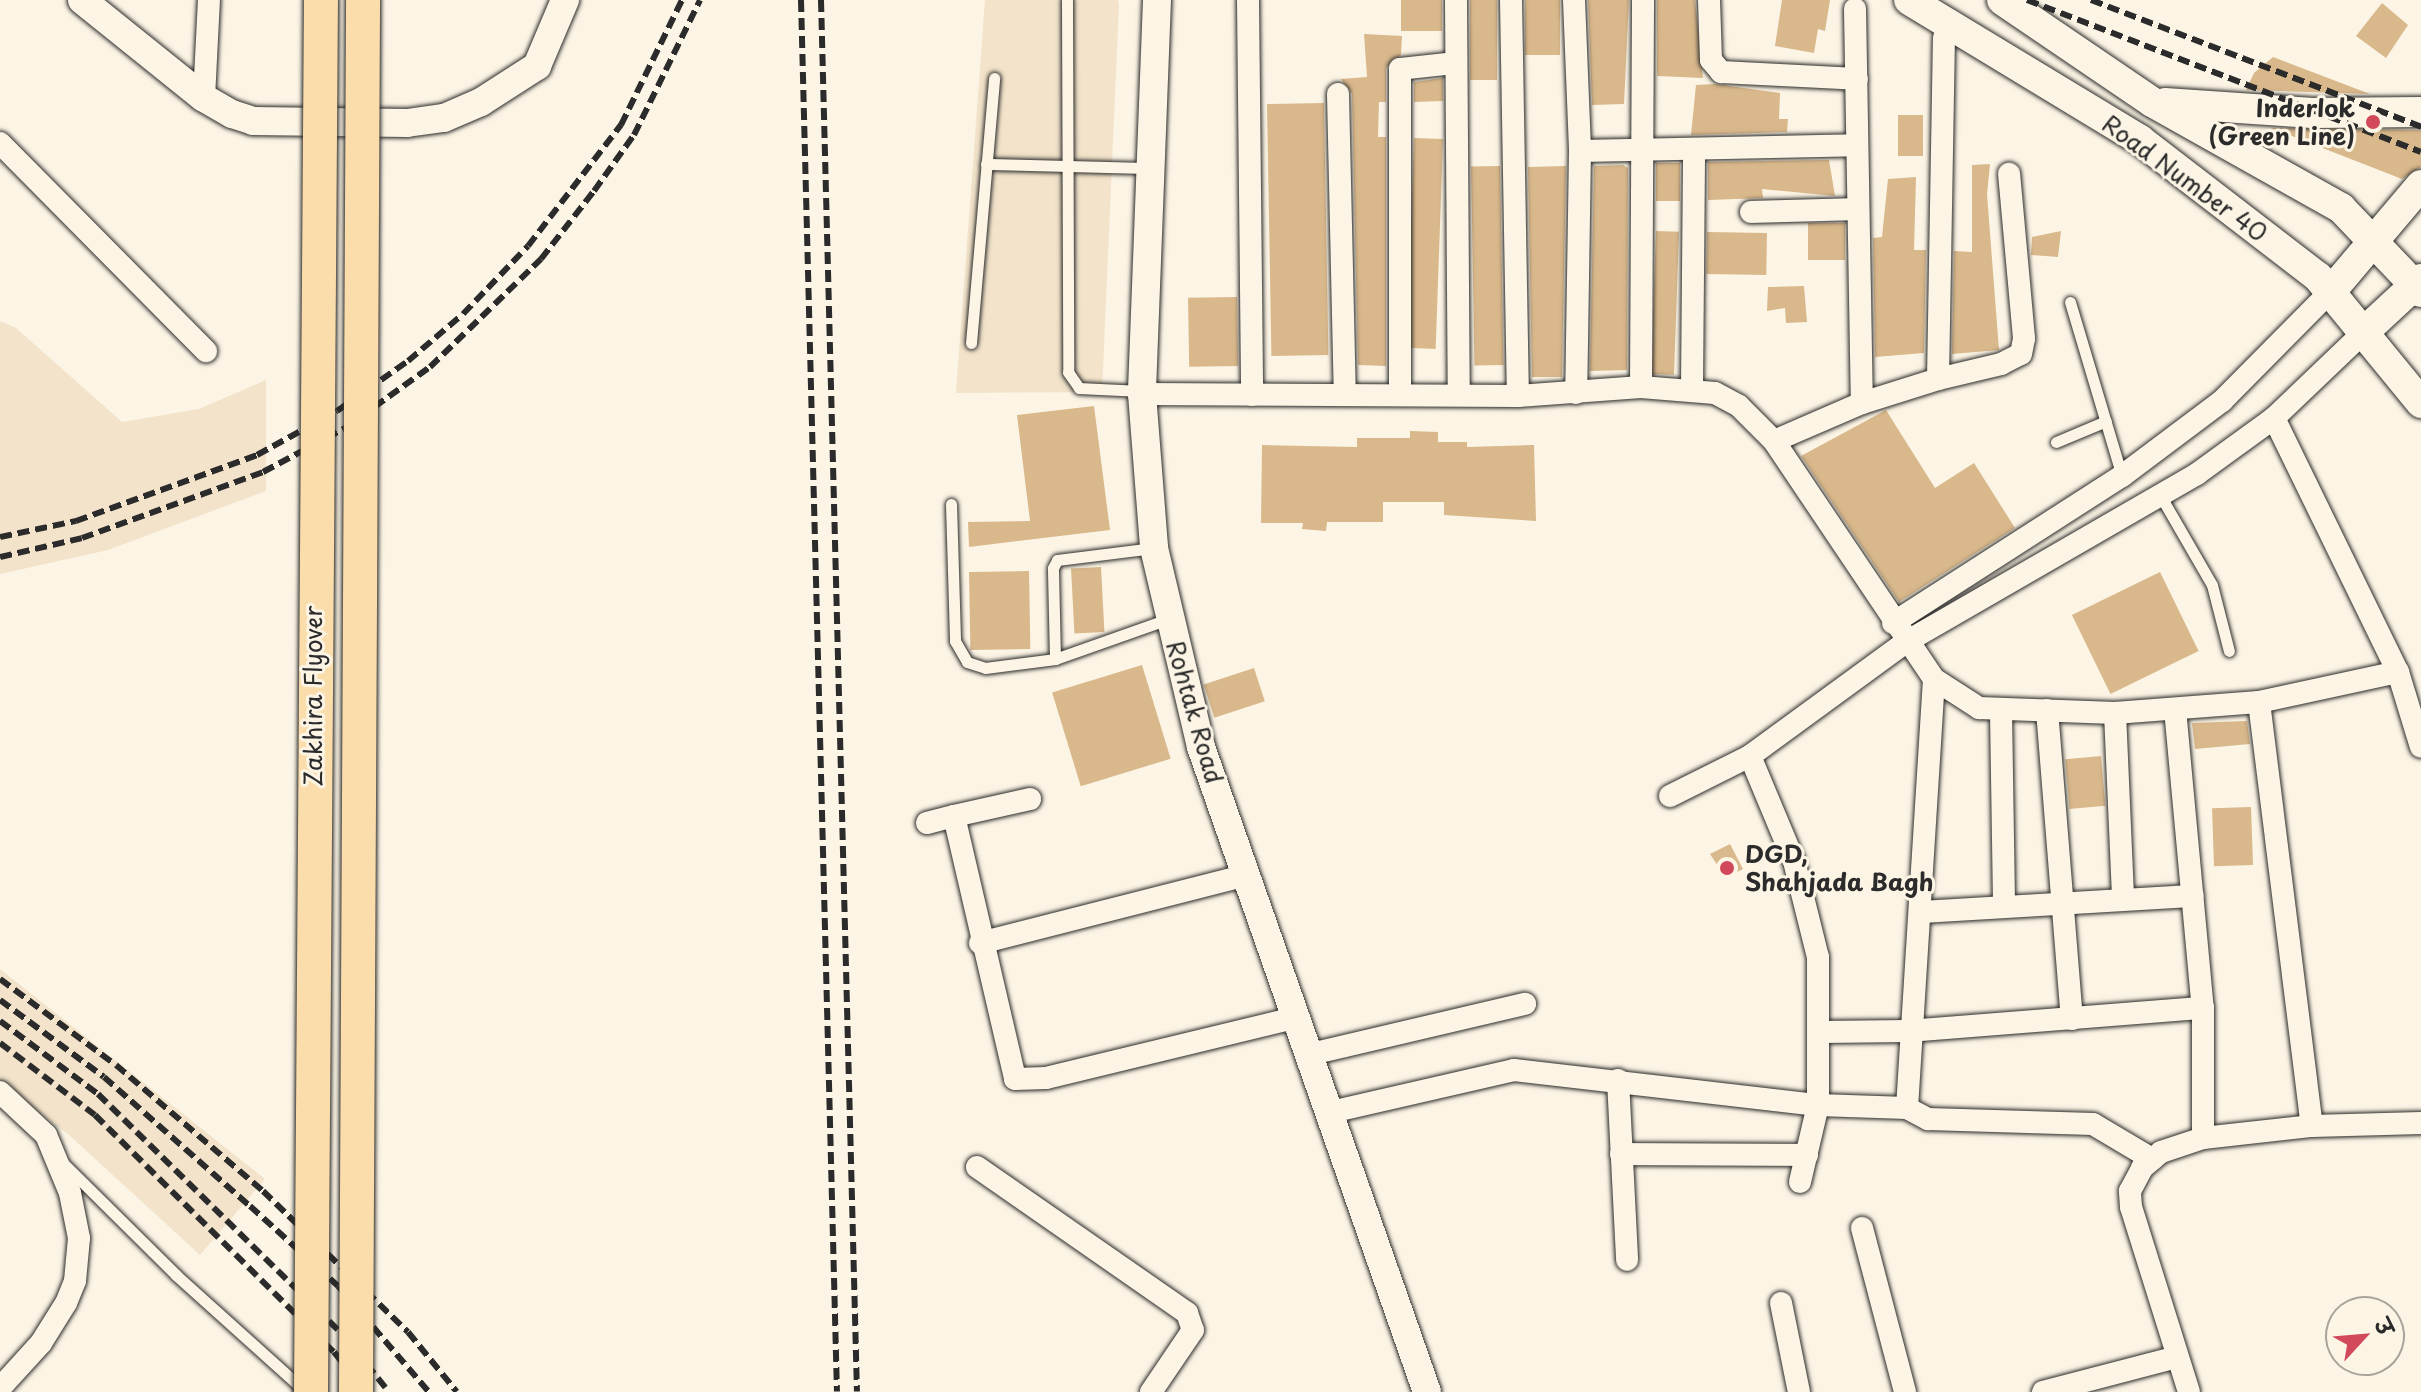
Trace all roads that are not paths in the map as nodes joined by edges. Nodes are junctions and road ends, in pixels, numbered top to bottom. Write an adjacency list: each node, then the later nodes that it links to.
1 (82, 0): 22 (street)
2 (209, 0): 22 (street)
3 (321, 0): 115 (main road, Zakhira Flyover, bridge)
4 (363, 0): 116 (main road, Zakhira Flyover, bridge)
5 (565, 0): 22 (street)
6 (1067, 0): 31 (lane)
7 (1157, 0): 32 (street, Rohtak Road)
8 (1248, 0): 51 (street)
9 (1456, 0): 18 (street)
10 (1511, 0): 53 (street)
11 (1574, 0): 29 (street)
12 (1643, 0): 27 (street)
13 (1709, 0): 20 (street)
14 (1909, 0): 39 (main road, Road Number 40)
15 (2002, 0): 23 (main road, Road Number 40)
16 (1855, 9): 20 (street)
17 (1944, 38): 44 (street)
18 (1455, 63): 48 (street); 50 (street)
19 (994, 78): 30 (lane)
20 (1857, 79): 26 (street)
21 (1338, 94): 52 (street)
22 (204, 98)
23 (2152, 102): 24 (main road); 37 (main road, Road Number 40)
24 (2421, 112)
25 (0, 143): 43 (street)
26 (1857, 145): 28 (street); 35 (street)
27 (1645, 149): 28 (street); 29 (street); 45 (street)
28 (1694, 150): 46 (street)
29 (1580, 151): 49 (street)
30 (986, 164): 31 (lane); 42 (lane)
31 (1069, 166): 32 (lane); 47 (lane)
32 (1150, 168): 47 (street, Rohtak Road)
33 (2009, 174): 44 (street)
34 (2421, 185): 37 (main road)
35 (1858, 209): 36 (street); 54 (street)
36 (1751, 212)
37 (2375, 243): 38 (main road, Road Number 40); 39 (main road)
38 (2420, 285): 41 (main road)
39 (2333, 289): 41 (main road, Road Number 40); 60 (street)
40 (2070, 302): 57 (lane)
41 (2364, 332): 55 (main road, Road Number 40); 56 (street)
42 (971, 343)
43 (206, 351)
44 (1938, 379): 54 (street)
45 (1641, 387): 46 (street); 49 (street)
46 (1692, 388): 58 (street)
47 (1142, 392): 51 (street); 63 (street, Rohtak Road)
48 (1400, 392): 50 (street); 52 (street)
49 (1576, 393): 53 (street)
50 (1459, 394): 53 (street)
51 (1252, 395): 52 (street)
52 (1345, 395)
53 (1518, 396)
54 (1862, 403): 58 (street)
55 (2421, 403)
56 (2274, 418): 61 (street); 69 (street)
57 (2106, 421): 59 (lane); 60 (lane)
58 (1774, 441): 65 (street)
59 (2056, 442)
60 (2122, 476): 65 (street)
61 (2160, 495): 66 (street); 67 (lane)
62 (951, 504): 68 (lane)
63 (1154, 548): 64 (street, Rohtak Road); 68 (lane)
64 (1168, 619): 68 (lane); 82 (street, Rohtak Road)
65 (1893, 623): 66 (street)
66 (1906, 642): 70 (street); 77 (street)
67 (2229, 651)
68 (1055, 659)
69 (2398, 672): 71 (street); 76 (street)
70 (1934, 679): 74 (street); 87 (street)
71 (2259, 702): 72 (street); 102 (street)
72 (2175, 709): 75 (street); 83 (street)
73 (2047, 710): 74 (street); 75 (street); 85 (street)
74 (2001, 712): 86 (street)
75 (2115, 713): 84 (street)
76 (2421, 747)
77 (1750, 756): 78 (street); 94 (street)
78 (1670, 796)
79 (1030, 799): 80 (street)
80 (954, 816): 81 (street); 88 (street)
81 (927, 823)
82 (1247, 875): 88 (street); 91 (street, Rohtak Road)
83 (2193, 896): 84 (street); 90 (street)
84 (2123, 898): 85 (street)
85 (2062, 901): 86 (street); 92 (street)
86 (2004, 904): 87 (street)
87 (1920, 912): 93 (street)
88 (980, 943): 91 (street)
89 (1525, 1004): 95 (street)
90 (2203, 1008): 92 (street); 103 (street)
91 (1298, 1017): 95 (street, Rohtak Road)
92 (2072, 1019): 93 (street)
93 (1908, 1031): 94 (street); 99 (street)
94 (1822, 1032): 98 (street)
95 (1311, 1054): 100 (street, Rohtak Road)
96 (1618, 1080): 98 (street); 100 (street); 104 (street)
97 (0, 1092): 106 (street)
98 (1818, 1105): 99 (street); 105 (street)
99 (1907, 1108): 107 (street)
100 (1331, 1112): 118 (street, Rohtak Road)
101 (2421, 1123): 102 (street)
102 (2312, 1126): 103 (street)
103 (2203, 1138): 107 (street)
104 (1621, 1154): 105 (street); 111 (street)
105 (1807, 1155): 109 (street)
106 (58, 1158): 114 (street); 115 (lane)
107 (2152, 1159): 113 (street)
108 (977, 1167): 117 (street)
109 (1800, 1182)
110 (1862, 1228): 120 (street)
111 (1627, 1260)
112 (1781, 1303): 119 (street)
113 (2177, 1357): 121 (street); 122 (street)
114 (0, 1388)
115 (309, 1392)
116 (356, 1392)
117 (1151, 1392)
118 (1427, 1392)
119 (1799, 1392)
120 (1905, 1392)
121 (2043, 1392)
122 (2189, 1392)

